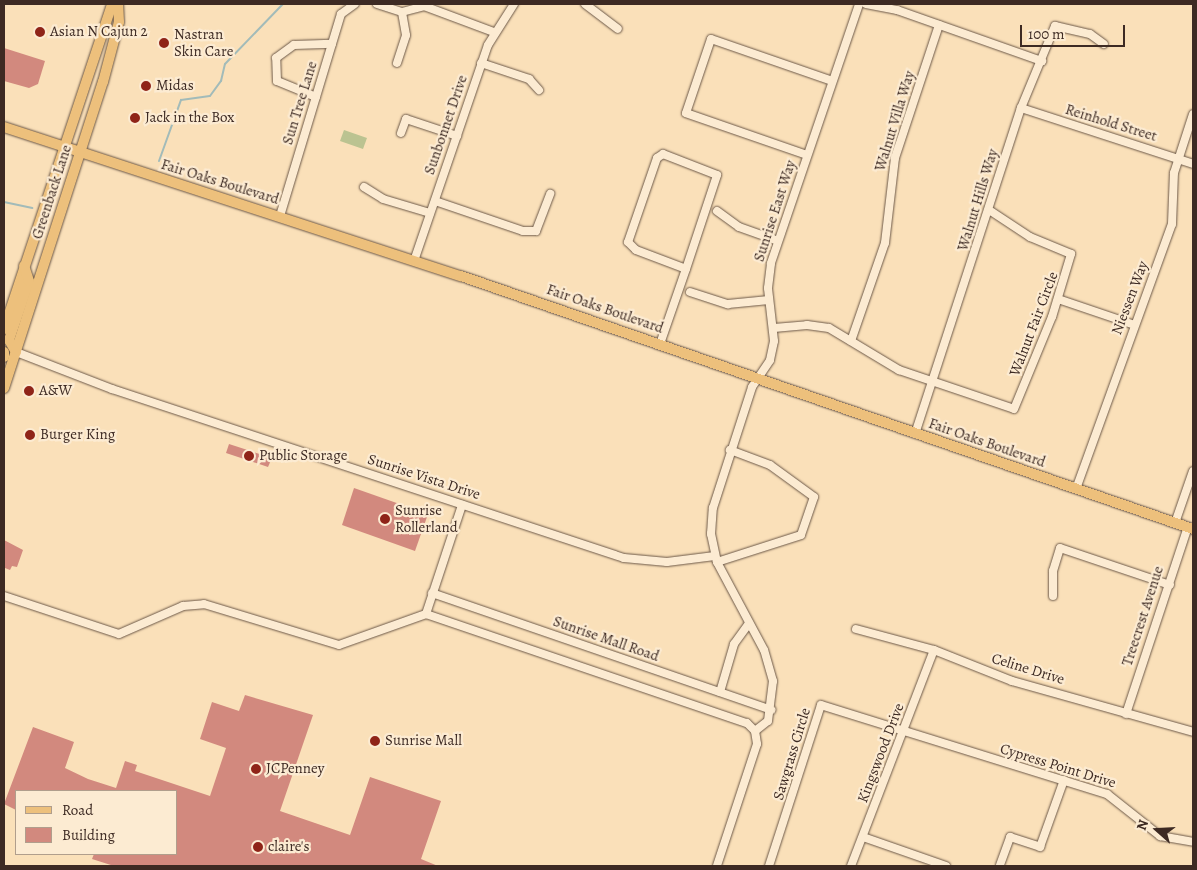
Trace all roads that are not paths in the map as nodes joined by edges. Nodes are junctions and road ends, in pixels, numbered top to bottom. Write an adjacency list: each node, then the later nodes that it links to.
1 (112, 4): 27 (main road, Greenback Lane)
2 (118, 4): 28 (main road, Greenback Lane)
3 (355, 4): 14 (street, Sun Tree Lane)
4 (377, 4): 10 (street)
5 (514, 4): 13 (street, Sunbonnet Drive)
6 (585, 4): 12 (street)
7 (859, 4): 19 (street, Sunrise East Way)
8 (866, 4): 11 (street)
9 (436, 7): 10 (street); 13 (street)
10 (402, 12): 17 (street)
11 (939, 25): 16 (street); 49 (street, Walnut Villa Way)
12 (618, 29)
13 (494, 32): 18 (street, Sunbonnet Drive)
14 (332, 44): 21 (street, Sun Tree Lane); 21 (street)
15 (1104, 44): 16 (street, Walnut Hills Way)
16 (1042, 60): 22 (street, Walnut Hills Way)
17 (397, 63)
18 (481, 63): 20 (street); 26 (street, Sunbonnet Drive)
19 (832, 81): 29 (street, Sunrise East Way); 29 (street)
20 (539, 90)
21 (316, 97): 38 (street, Sun Tree Lane)
22 (1021, 108): 30 (street, Reinhold Street); 35 (street, Walnut Hills Way)
23 (1193, 114): 30 (street, Niessen Way)
24 (4, 127): 27 (main road, Fair Oaks Boulevard)
25 (401, 133): 26 (street)
26 (456, 136): 34 (street, Sunbonnet Drive)
27 (63, 145): 28 (main road, Fair Oaks Boulevard); 41 (main road, Greenback Lane)
28 (81, 152): 38 (main road, Fair Oaks Boulevard); 52 (main road, Greenback Lane)
29 (807, 155): 39 (street, Sunrise East Way)
30 (1177, 159): 31 (street, Reinhold Street); 46 (street, Niessen Way)
31 (1193, 164)
32 (364, 187): 37 (street)
33 (550, 194): 34 (street)
34 (435, 201): 37 (street, Sunbonnet Drive)
35 (989, 210): 44 (street, Walnut Fair Circle); 55 (street, Walnut Hills Way)
36 (717, 211): 39 (street)
37 (430, 213): 40 (street, Sunbonnet Drive)
38 (280, 216): 40 (main road, Fair Oaks Boulevard)
39 (778, 241): 45 (street, Sunrise East Way)
40 (414, 261): 50 (main road, Fair Oaks Boulevard)
41 (24, 266): 48 (main road, Greenback Lane); 52 (main road)
42 (686, 269): 42 (street); 50 (street)
43 (690, 292): 45 (street)
44 (1058, 299): 46 (street); 55 (street, Walnut Fair Circle)
45 (769, 300): 47 (street, Sunrise East Way)
46 (1135, 325): 60 (street, Niessen Way)
47 (774, 328): 49 (street); 54 (street, Sunrise East Way)
48 (4, 329)
49 (851, 341): 55 (street)
50 (660, 344): 54 (main road, Fair Oaks Boulevard)
51 (4, 352): 53 (main road)
52 (16, 352): 56 (main road, Greenback Lane); 61 (street, Sunrise Vista Drive)
53 (4, 357)
54 (759, 377): 57 (main road, Fair Oaks Boulevard); 58 (street, Sunrise East Way)
55 (933, 380): 57 (street, Walnut Hills Way)
56 (4, 388)
57 (914, 434): 60 (main road, Fair Oaks Boulevard)
58 (730, 450): 64 (street, Sunrise East Way); 64 (street, Sunrise Vista Drive)
59 (1193, 471): 62 (street)
60 (1076, 489): 62 (main road, Fair Oaks Boulevard)
61 (462, 505): 64 (street, Sunrise Vista Drive); 66 (street)
62 (1175, 523): 63 (main road, Fair Oaks Boulevard)
63 (1191, 528): 65 (street, Treecrest Avenue)
64 (716, 559): 70 (street, Sunrise East Way)
65 (1170, 585): 68 (street); 75 (street, Treecrest Avenue)
66 (432, 593): 69 (street); 73 (street, Sunrise Mall Road)
67 (4, 596): 69 (street)
68 (1053, 596)
69 (426, 614): 76 (street)
70 (748, 624): 73 (street); 74 (street, Sunrise East Way)
71 (856, 628): 72 (street, Celine Drive)
72 (934, 650): 75 (street, Celine Drive); 77 (street, Kingswood Drive)
73 (720, 692): 74 (street, Sunrise Mall Road)
74 (771, 710): 76 (street)
75 (1126, 714): 78 (street, Celine Drive)
76 (755, 731): 83 (street)
77 (905, 731): 79 (street, Cypress Point Drive); 80 (street, Kingswood Drive); 84 (street, Sawgrass Circle)
78 (1193, 732)
79 (1064, 780): 81 (street, Cypress Point Drive); 82 (street)
80 (863, 837): 85 (street, Kingswood Drive); 86 (street)
81 (1193, 842)
82 (1000, 865)
83 (717, 866)
84 (769, 866)
85 (851, 866)
86 (946, 866)

